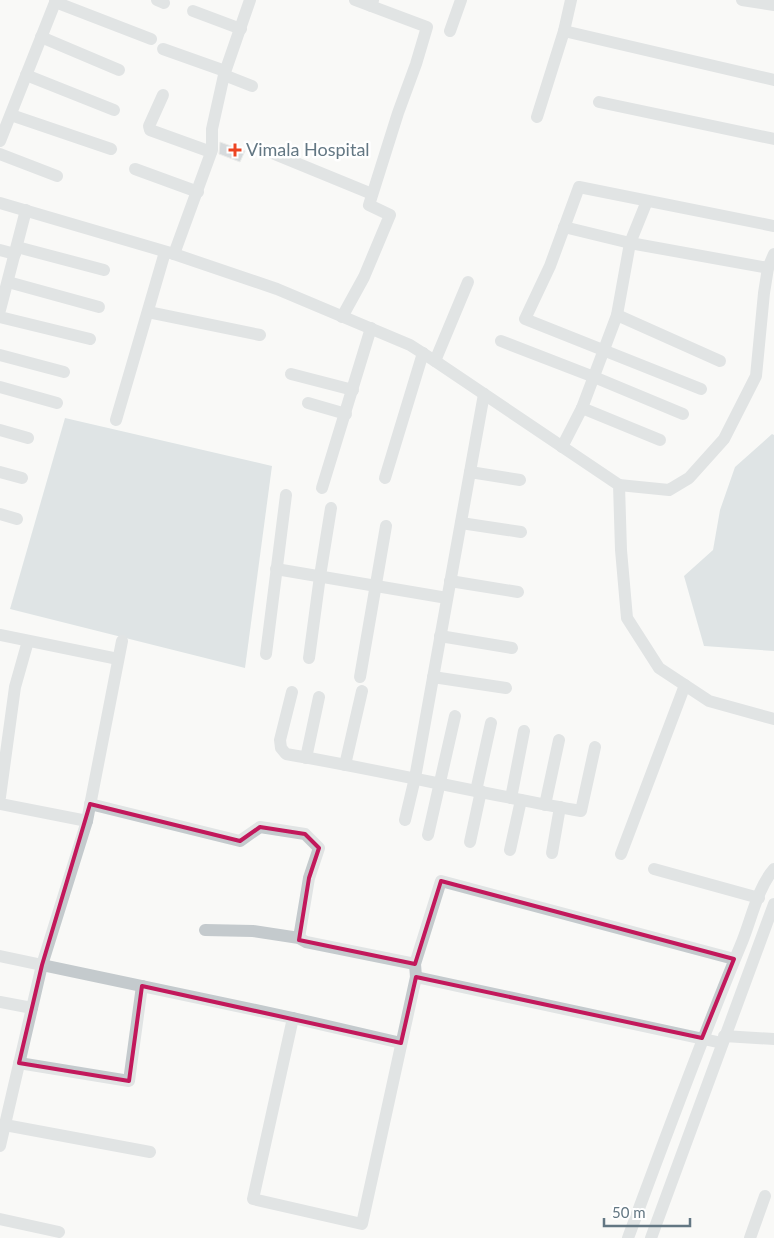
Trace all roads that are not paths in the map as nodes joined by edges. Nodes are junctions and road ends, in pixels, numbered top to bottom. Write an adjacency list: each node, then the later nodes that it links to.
1 (250, 0): 12 (street)
2 (354, 0): 8 (street)
3 (461, 0): 13 (street)
4 (571, 0): 14 (street)
5 (742, 0): 9 (street)
6 (774, 0): 9 (street)
7 (56, 1): 15 (street); 16 (street)
8 (372, 3): 37 (street)
9 (774, 5): 10 (street)
10 (774, 9)
11 (193, 11): 12 (street)
12 (241, 29): 19 (street)
13 (450, 31)
14 (564, 31): 21 (street); 27 (street)
15 (41, 37): 18 (street); 20 (street)
16 (150, 39)
17 (164, 49): 19 (street)
18 (119, 70)
19 (225, 73): 22 (street); 31 (street)
20 (26, 75): 25 (street); 26 (street)
21 (774, 80)
22 (252, 86)
23 (163, 94): 31 (street)
24 (599, 102): 28 (street)
25 (114, 110)
26 (10, 115): 29 (street); 30 (street)
27 (537, 117)
28 (774, 138)
29 (0, 142)
30 (111, 150)
31 (211, 152): 36 (street)
32 (272, 153): 37 (street)
33 (0, 154): 35 (street)
34 (135, 169): 36 (street)
35 (57, 176)
36 (198, 192): 46 (street)
37 (372, 194): 57 (street)
38 (647, 201): 41 (street); 42 (street); 43 (street)
39 (0, 202): 40 (street)
40 (26, 210): 45 (street); 46 (street)
41 (774, 226)
42 (564, 227): 43 (street); 62 (street)
43 (630, 242): 48 (street); 55 (street)
44 (0, 250): 45 (street)
45 (16, 250): 49 (street); 50 (street)
46 (170, 253): 54 (street); 57 (street)
47 (774, 254): 48 (street)
48 (768, 268): 89 (street)
49 (104, 270)
50 (8, 282): 52 (street); 53 (street)
51 (468, 282): 65 (street)
52 (1, 303)
53 (99, 307)
54 (148, 312): 59 (street); 79 (street)
55 (617, 315): 62 (street); 66 (street)
56 (0, 317): 60 (street)
57 (342, 317): 58 (street)
58 (370, 328): 63 (street); 72 (street)
59 (260, 335)
60 (90, 339)
61 (501, 342): 69 (street)
62 (602, 350): 69 (street); 71 (street)
63 (423, 353): 65 (street); 87 (street)
64 (0, 355): 67 (street)
65 (435, 361): 73 (street)
66 (720, 361)
67 (64, 372)
68 (292, 374): 72 (street)
69 (594, 377): 76 (street); 78 (street)
70 (0, 387): 74 (street)
71 (701, 388)
72 (353, 390): 77 (street)
73 (484, 394): 83 (street); 85 (street)
74 (57, 402)
75 (308, 403): 77 (street)
76 (582, 408): 82 (street); 83 (street)
77 (346, 414): 90 (street)
78 (683, 414)
79 (116, 420)
80 (0, 430): 81 (street)
81 (28, 438)
82 (660, 440)
83 (562, 447): 89 (street)
84 (0, 472): 86 (street)
85 (470, 472): 88 (street); 95 (street)
86 (22, 478)
87 (385, 478)
88 (520, 480)
89 (619, 485): 114 (street)
90 (322, 488)
91 (286, 495): 98 (street)
92 (331, 508): 99 (street)
93 (0, 514): 94 (street)
94 (17, 520)
95 (461, 523): 97 (street); 100 (street)
96 (386, 526): 101 (street)
97 (521, 532)
98 (276, 569): 99 (street); 109 (street)
99 (320, 576): 101 (street); 110 (street)
100 (450, 581): 102 (street); 103 (street)
101 (376, 586): 103 (street); 112 (street)
102 (518, 592)
103 (447, 598): 105 (street)
104 (0, 635): 106 (street)
105 (440, 636): 108 (street); 113 (street)
106 (28, 641): 111 (street); 130 (street)
107 (122, 641): 111 (street)
108 (512, 648)
109 (266, 654)
110 (309, 658)
111 (118, 659): 133 (street)
112 (360, 677)
113 (433, 677): 115 (street); 127 (street)
114 (686, 685): 120 (street); 142 (street)
115 (506, 688)
116 (362, 691): 126 (street)
117 (292, 692): 125 (street)
118 (320, 697): 125 (street)
119 (455, 716): 128 (street)
120 (774, 719)
121 (491, 723): 129 (street)
122 (524, 731): 131 (street)
123 (559, 740): 134 (street)
124 (595, 747): 135 (street)
125 (306, 758): 126 (street)
126 (345, 765): 127 (street)
127 (415, 778): 128 (street); 136 (street)
128 (440, 783): 129 (street); 138 (street)
129 (478, 791): 131 (street); 139 (street)
130 (0, 797)
131 (516, 799): 134 (street); 140 (street)
132 (0, 804): 137 (street)
133 (90, 804): 137 (street); 148 (street)
134 (545, 805): 135 (street)
135 (560, 807): 141 (street)
136 (405, 820)
137 (87, 821): 151 (street)
138 (428, 835)
139 (470, 842)
140 (510, 850)
141 (552, 853)
142 (621, 854)
143 (654, 869): 145 (street)
144 (774, 869): 145 (street)
145 (759, 898): 150 (street)
146 (774, 904): 159 (street)
147 (205, 930): 148 (street)
148 (300, 938): 152 (street)
149 (0, 956): 151 (street)
150 (734, 959): 152 (street); 157 (street)
151 (42, 966): 153 (street); 155 (street)
152 (416, 971): 157 (street); 160 (street)
153 (142, 986): 156 (street); 161 (street)
154 (0, 1002): 155 (street)
155 (32, 1008): 161 (street)
156 (293, 1018): 160 (street); 160 (street)
157 (702, 1038): 159 (street); 165 (street)
158 (774, 1038): 159 (street)
159 (723, 1039): 166 (street)
160 (401, 1043)
161 (19, 1064): 162 (street)
162 (5, 1125): 163 (street); 164 (street)
163 (0, 1146)
164 (150, 1152)
165 (655, 1166): 166 (street); 170 (street)
166 (674, 1173): 171 (street)
167 (765, 1196): 172 (street)
168 (0, 1219): 169 (street)
169 (59, 1232)
170 (628, 1238)
171 (651, 1238)
172 (750, 1238)

